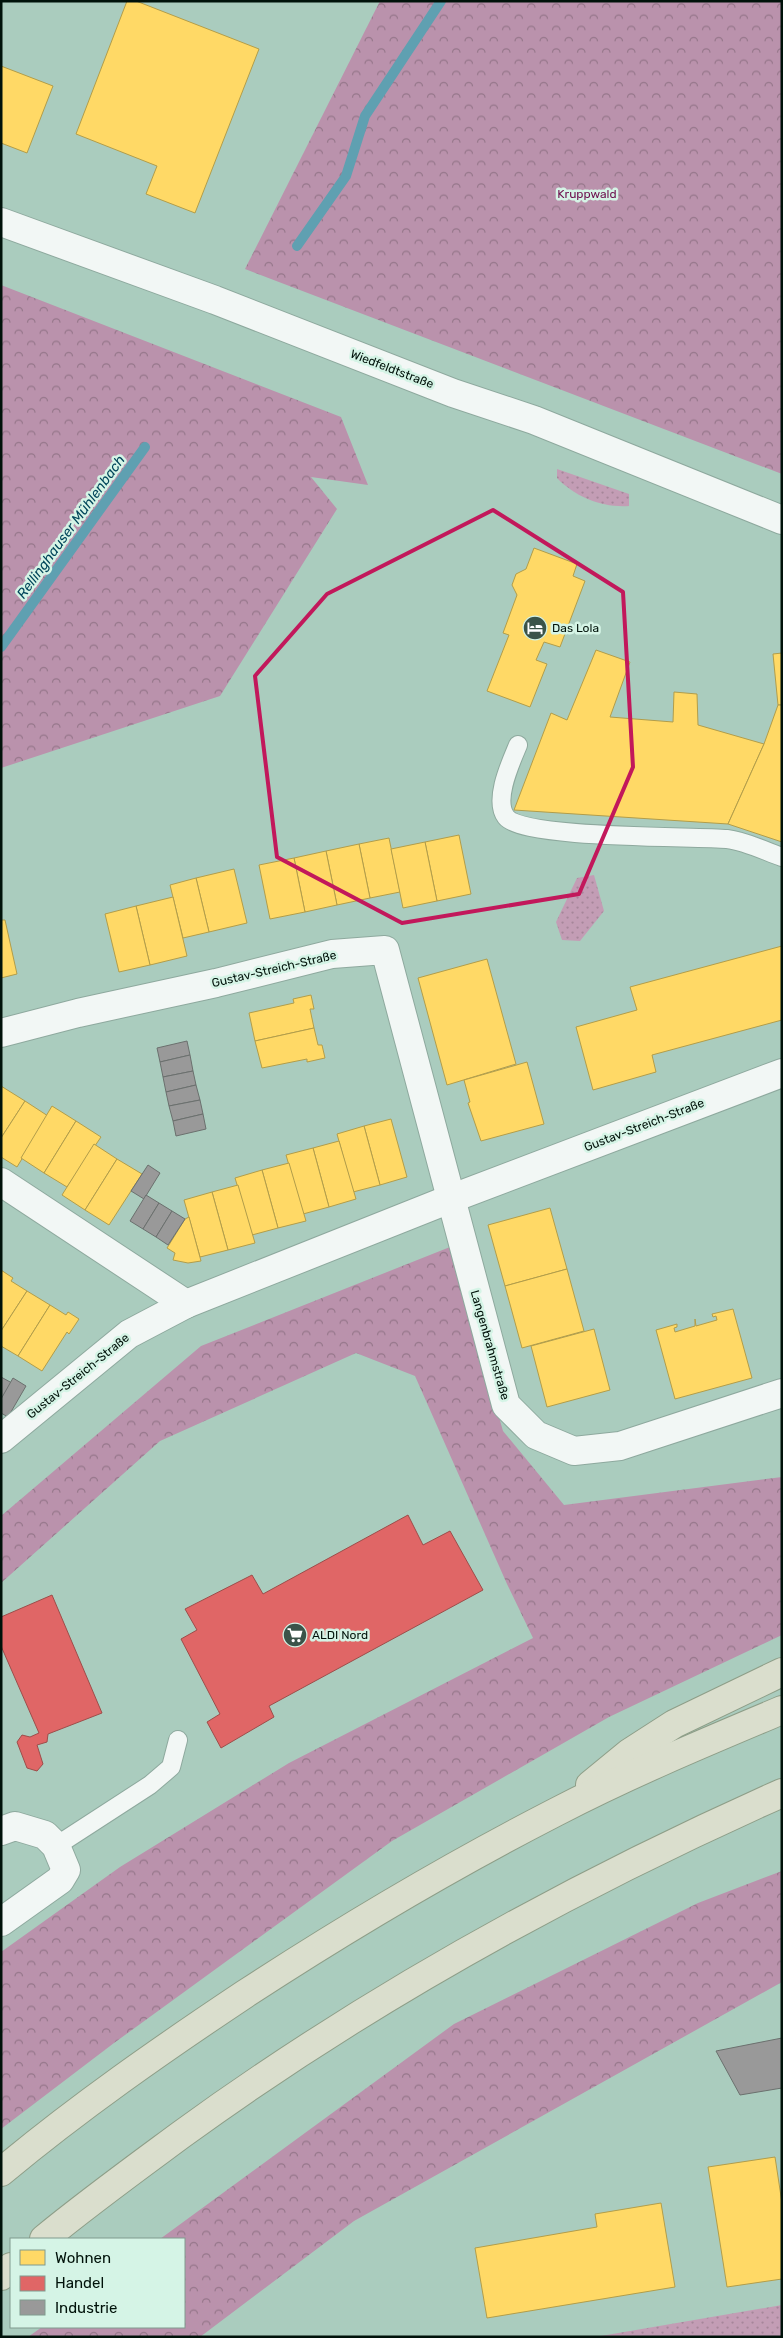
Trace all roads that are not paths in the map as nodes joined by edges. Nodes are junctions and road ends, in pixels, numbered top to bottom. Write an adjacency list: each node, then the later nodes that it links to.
1 (1, 222): 2 (street, Wiedfeldtstraße)
2 (782, 520)
3 (518, 745): 4 (lane)
4 (782, 856)
5 (1, 1033): 8 (street, Gustav-Streich-Straße)
6 (782, 1073): 8 (street, Gustav-Streich-Straße)
7 (1, 1182): 9 (street)
8 (450, 1199): 9 (street, Gustav-Streich-Straße); 10 (street, Langenbrahmstraße)
9 (186, 1304): 11 (street, Gustav-Streich-Straße)
10 (782, 1393)
11 (1, 1439)
12 (782, 1672): 16 (highway)
13 (782, 1710): 16 (highway)
14 (178, 1740): 18 (lane)
15 (782, 1793): 21 (highway)
16 (558, 1811): 20 (highway)
17 (1, 1831): 18 (street)
18 (56, 1846): 19 (street)
19 (7, 1913)
20 (1, 2172)
21 (45, 2238)

